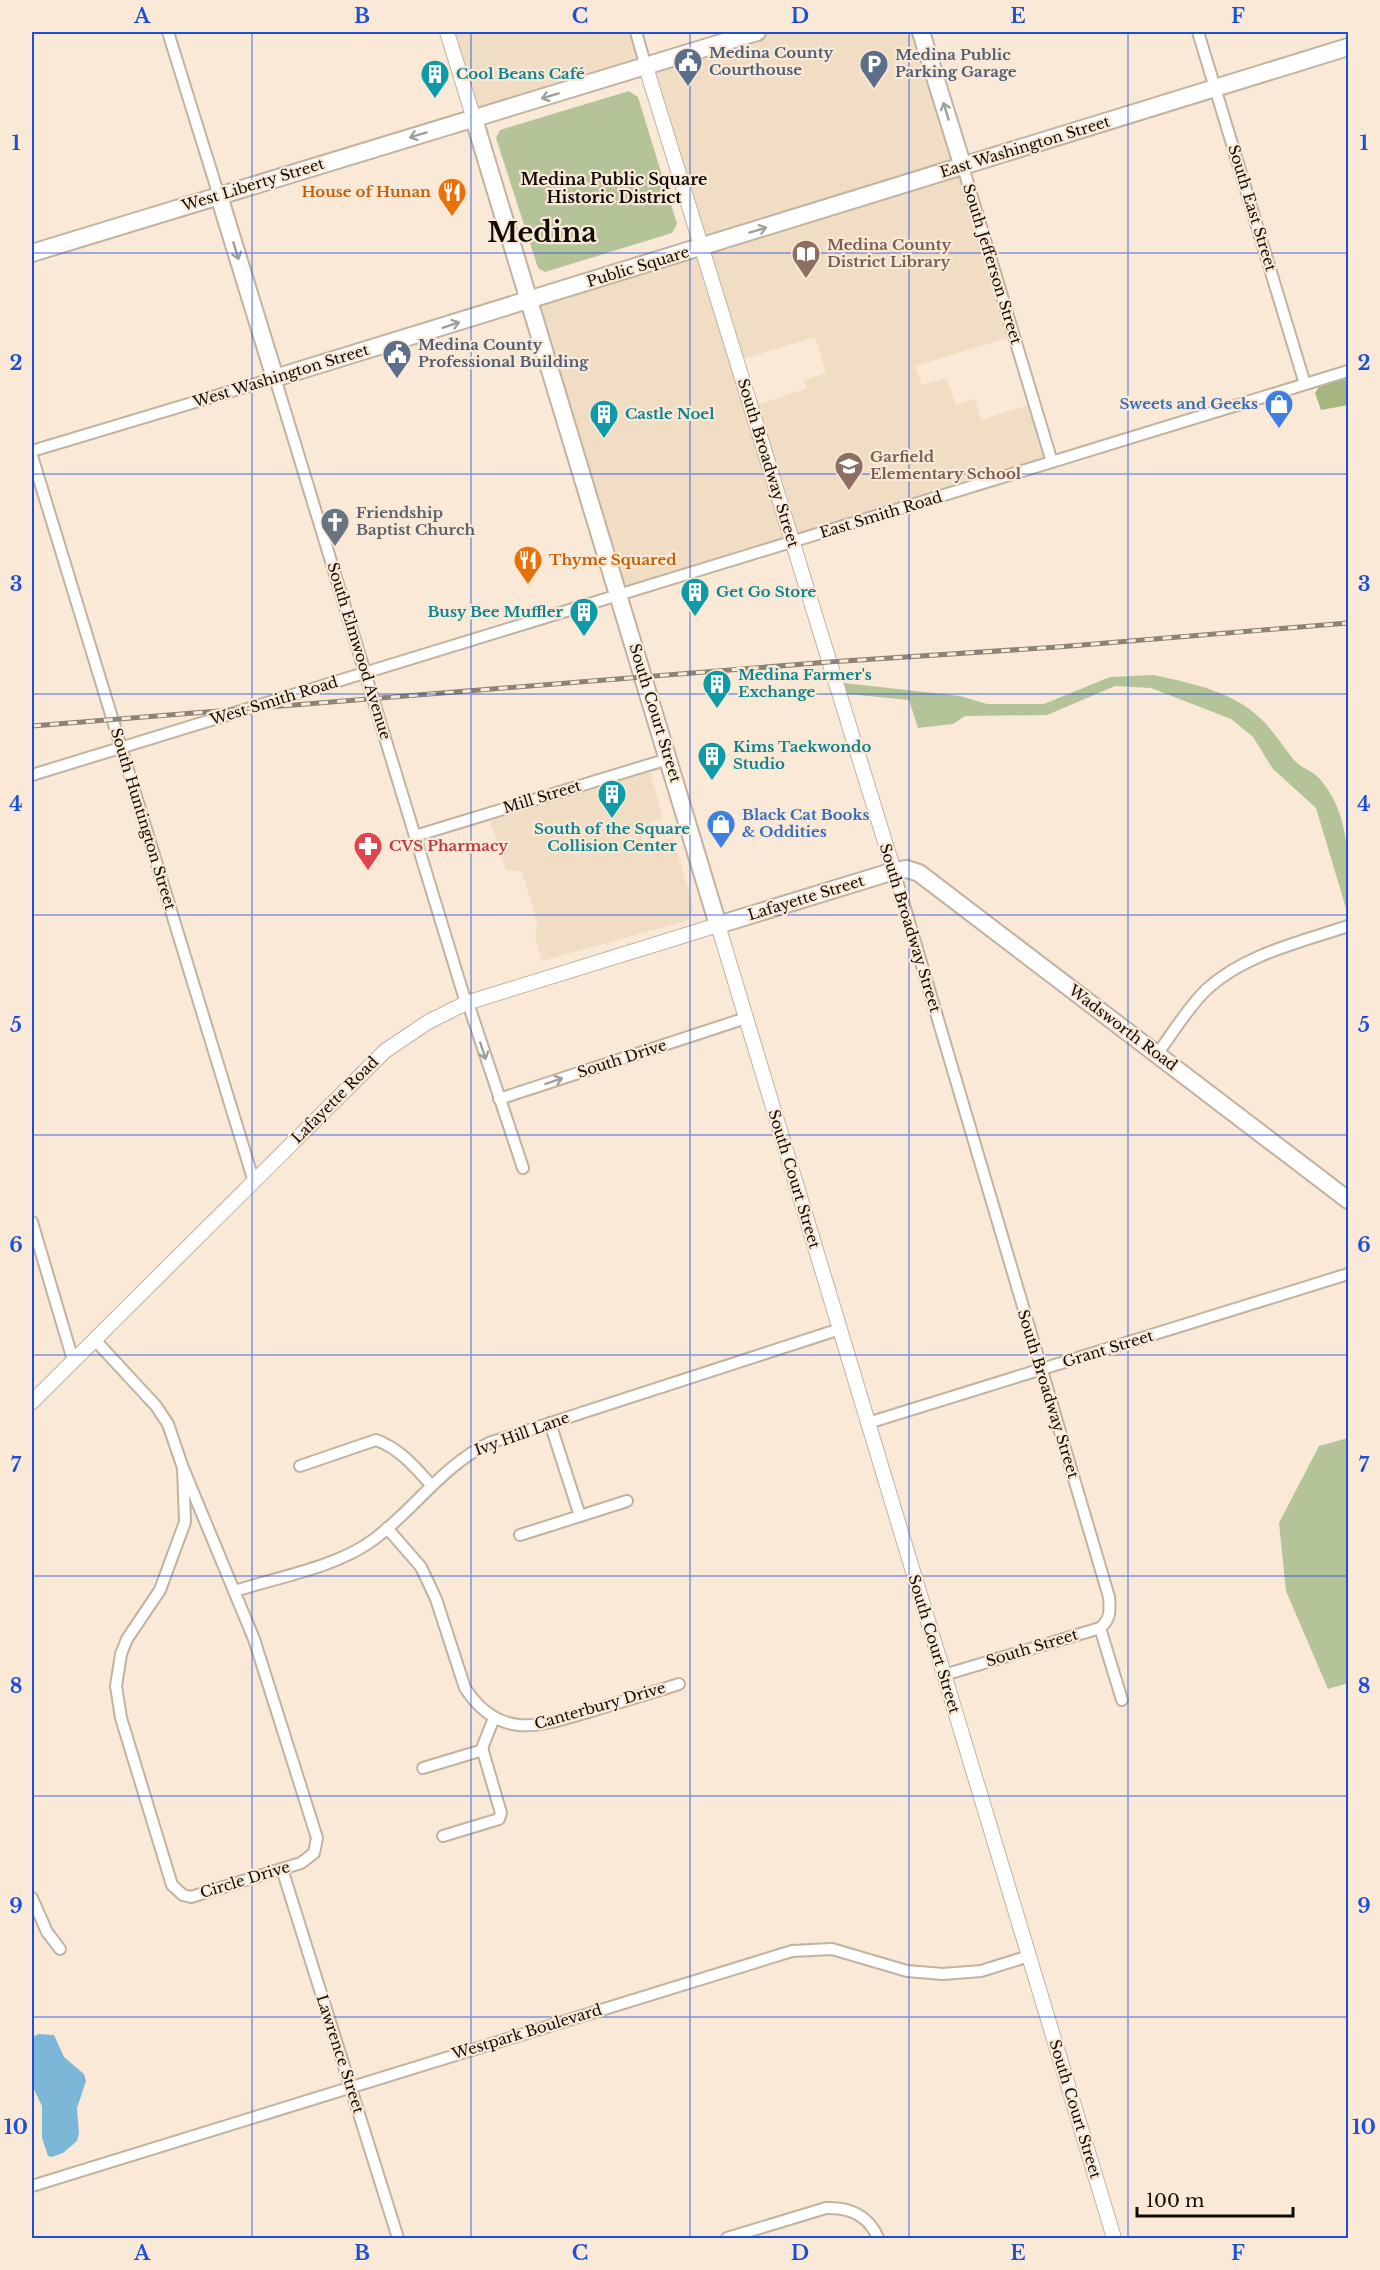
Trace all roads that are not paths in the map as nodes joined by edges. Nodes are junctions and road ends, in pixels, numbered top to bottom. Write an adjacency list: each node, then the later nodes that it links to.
1 (168, 32): 12 (street)
2 (447, 32): 10 (main road)
3 (636, 32): 8 (street)
4 (757, 32): 8 (highway, West Liberty Street)
5 (921, 32): 11 (highway, South Jefferson Street, one-way to 5)
6 (1198, 32): 9 (street, South East Street)
7 (1348, 47): 9 (highway, East Washington Street)
8 (646, 67): 10 (highway, West Liberty Street, one-way to 10); 13 (main road, Public Square)
9 (1216, 88): 11 (highway, East Washington Street); 18 (street, South East Street)
10 (474, 119): 12 (highway, West Liberty Street, one-way to 12); 15 (highway, South Court Street)
11 (963, 167): 13 (highway, East Washington Street, one-way to 11); 21 (street, South Jefferson Street)
12 (219, 196): 14 (highway, West Liberty Street); 17 (highway, South Elmwood Avenue, one-way to 17)
13 (702, 248): 15 (highway, Public Square); 22 (main road, South Broadway Street)
14 (32, 253)
15 (529, 300): 17 (highway, West Washington Street, one-way to 15); 23 (highway, South Court Street)
16 (1348, 371): 18 (street, East Smith Road)
17 (275, 378): 19 (street, West Washington Street); 24 (street, South Elmwood Avenue)
18 (1305, 384): 21 (street, East Smith Road)
19 (32, 451)
20 (32, 456): 25 (street, South Huntington Street)
21 (1052, 462): 22 (street, East Smith Road)
22 (792, 542): 23 (street, East Smith Road); 29 (main road, South Broadway Street)
23 (620, 595): 24 (street, West Smith Road); 26 (highway, South Court Street)
24 (366, 673): 25 (street, West Smith Road); 28 (street, South Elmwood Avenue)
25 (123, 747): 27 (street, West Smith Road); 37 (street, South Huntington Street)
26 (668, 759): 28 (street, Mill Street); 30 (highway, South Court Street)
27 (32, 775)
28 (415, 836): 32 (street, South Elmwood Avenue)
29 (894, 872): 30 (highway, Lafayette Street); 34 (highway, Wadsworth Road); 44 (street, South Broadway Street)
30 (718, 926): 32 (main road, Lafayette Road); 33 (main road, South Court Street)
31 (1348, 926): 34 (street)
32 (467, 1003): 35 (street, South Elmwood Avenue, one-way to 35); 37 (main road, Lafayette Road)
33 (746, 1018): 35 (street, South Drive, one-way to 33); 41 (main road, South Court Street)
34 (1157, 1054): 38 (highway, Wadsworth Road)
35 (499, 1099): 36 (street, South Elmwood Avenue)
36 (523, 1168)
37 (254, 1182): 42 (main road, Lafayette Road)
38 (1348, 1200)
39 (32, 1222): 43 (street)
40 (1348, 1274): 44 (street, Grant Street)
41 (840, 1329): 46 (street, Ivy Hill Lane); 47 (main road, South Court Street)
42 (95, 1340): 43 (main road, Lafayette Road); 49 (street, Circle Drive)
43 (73, 1360): 45 (main road, Lafayette Road)
44 (1040, 1370): 47 (street, Grant Street); 56 (street, South Broadway Street)
45 (32, 1402)
46 (550, 1423): 50 (street, Ivy Hill Lane); 52 (street)
47 (868, 1423): 57 (main road, South Court Street)
48 (300, 1466): 50 (street)
49 (183, 1468): 55 (street, Circle Drive); 64 (street, Circle Drive)
50 (431, 1485): 53 (street, Ivy Hill Lane)
51 (627, 1501): 52 (street)
52 (580, 1516): 54 (street)
53 (387, 1528): 55 (street, Ivy Hill Lane); 60 (street, Canterbury Drive)
54 (520, 1535)
55 (235, 1591): 64 (street, Circle Drive)
56 (1100, 1628): 57 (street, South Street); 59 (street)
57 (944, 1675): 67 (main road, South Court Street)
58 (679, 1684): 60 (street, Canterbury Drive)
59 (1122, 1700)
60 (495, 1718): 61 (street)
61 (483, 1750): 62 (street); 63 (street)
62 (423, 1768)
63 (443, 1836)
64 (282, 1869): 68 (street, Lawrence Street)
65 (32, 1898): 66 (street)
66 (60, 1949)
67 (1029, 1956): 68 (street, Westpark Boulevard); 73 (main road, South Court Street)
68 (350, 2086): 69 (street, Westpark Boulevard); 70 (street, Lawrence Street)
69 (32, 2186)
70 (398, 2238)
71 (727, 2238): 72 (street)
72 (878, 2238)
73 (1114, 2238)

